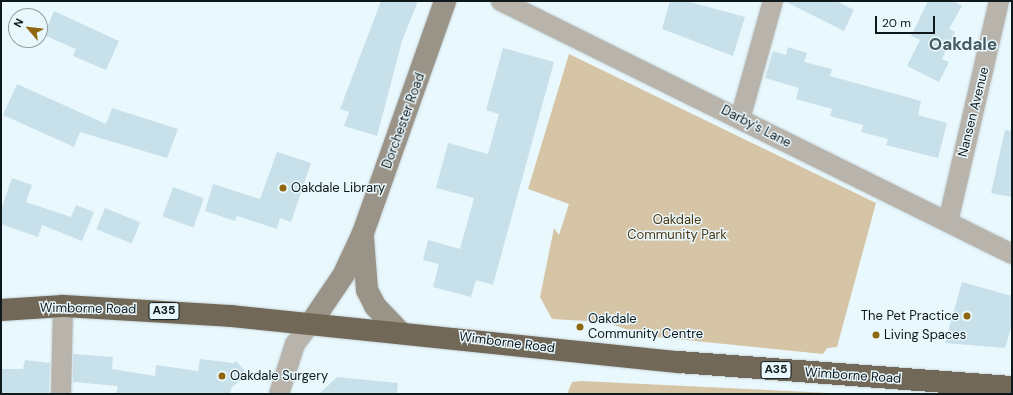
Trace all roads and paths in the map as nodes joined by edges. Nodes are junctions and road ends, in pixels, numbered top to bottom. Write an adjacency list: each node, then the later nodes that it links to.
1 (445, 1): 7 (street, Dorchester Road)
2 (500, 1): 5 (street, Darby's Lane)
3 (773, 1): 5 (street)
4 (999, 1): 6 (street, Nansen Avenue)
5 (740, 119): 6 (street, Darby's Lane)
6 (948, 222): 8 (street, Darby's Lane)
7 (363, 233): 11 (street, Dorchester Road); 12 (street)
8 (1012, 254)
9 (63, 306): 10 (highway, Wimborne Road / A35); 11 (highway, Wimborne Road / A35); 14 (street)
10 (1, 310)
11 (311, 323): 12 (highway, Wimborne Road / A35); 15 (street)
12 (401, 333): 13 (highway, Wimborne Road / A35)
13 (1012, 387)
14 (61, 394)
15 (279, 394)

